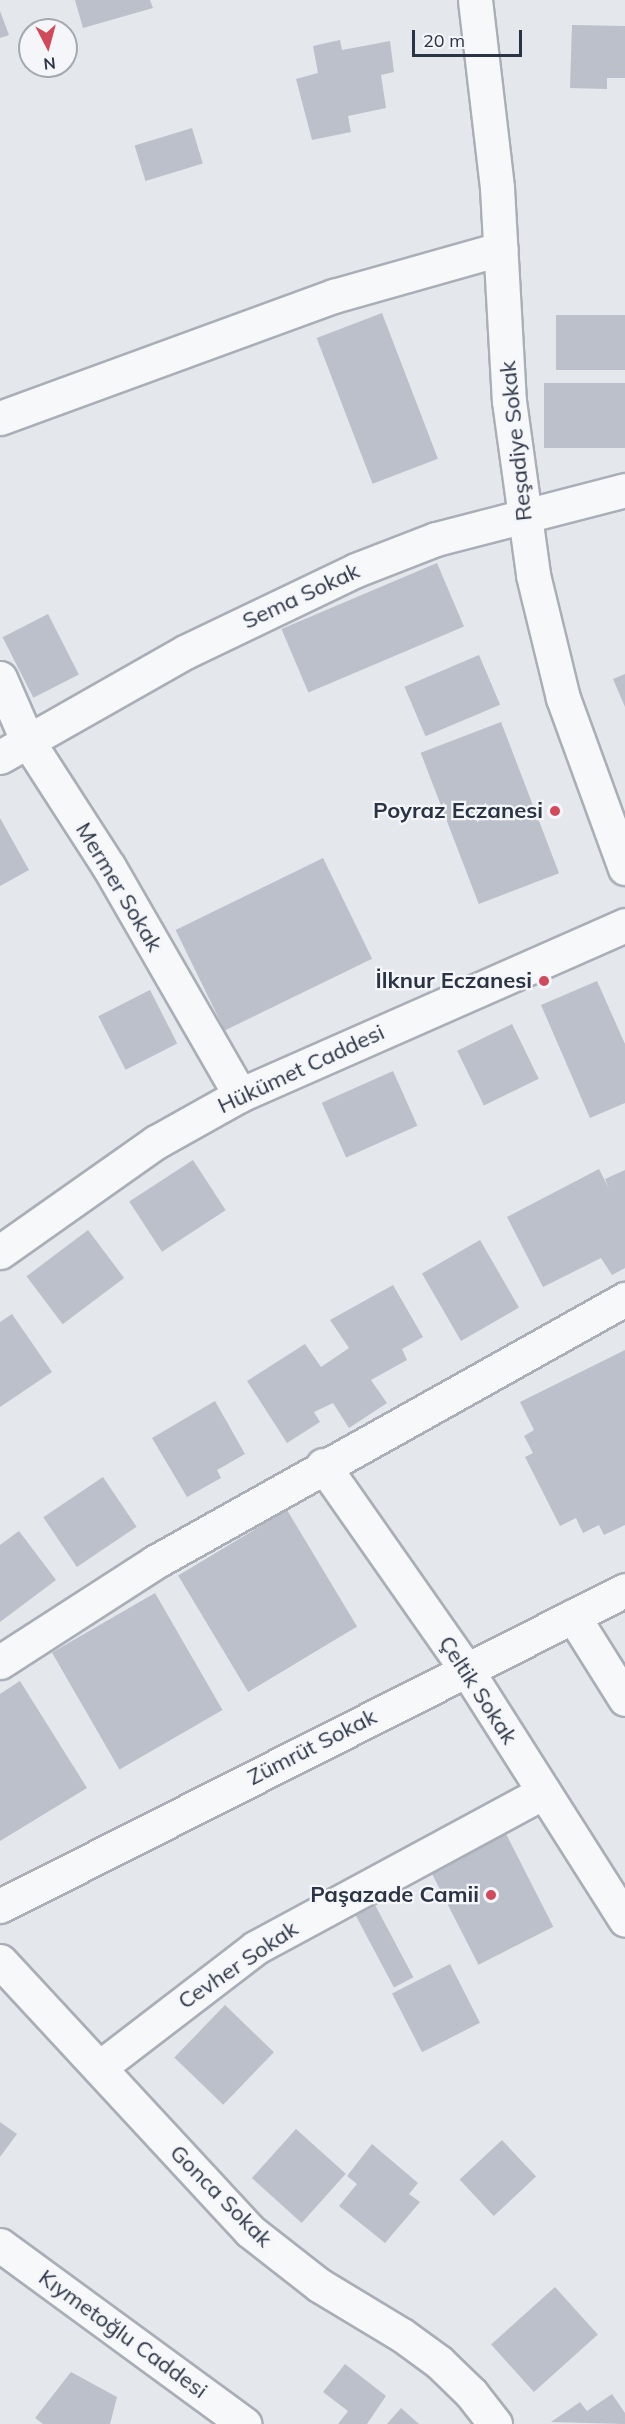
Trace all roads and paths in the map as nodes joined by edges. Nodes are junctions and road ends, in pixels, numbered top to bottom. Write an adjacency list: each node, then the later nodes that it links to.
1 (475, 0): 2 (street, Reşadiye Sokak)
2 (500, 249): 3 (street); 5 (street, Reşadiye Sokak)
3 (0, 418)
4 (625, 490): 5 (street, Sema Sokak)
5 (523, 515): 7 (street, Sema Sokak); 9 (street, Reşadiye Sokak)
6 (0, 678): 7 (street, Mermer Sokak)
7 (27, 740): 8 (street, Sema Sokak); 11 (street, Mermer Sokak)
8 (0, 757)
9 (625, 868)
10 (625, 925): 11 (street, Hükümet Caddesi)
11 (240, 1095): 12 (street, Hükümet Caddesi)
12 (0, 1252)
13 (625, 1299): 14 (street)
14 (323, 1465): 17 (street); 18 (street, Çeltik Sokak)
15 (625, 1590): 16 (street, Zümrüt Sokak)
16 (573, 1616): 18 (street, Zümrüt Sokak); 19 (street)
17 (0, 1662)
18 (466, 1669): 20 (street, Çeltik Sokak); 21 (street, Zümrüt Sokak)
19 (625, 1699)
20 (544, 1792): 22 (street, Çeltik Sokak); 24 (street, Cevher Sokak)
21 (0, 1906)
22 (625, 1920)
23 (0, 1961): 24 (street, Gonca Sokak)
24 (100, 2067): 28 (street, Gonca Sokak)
25 (0, 2245): 26 (street, Kıymetoğlu Caddesi)
26 (208, 2414): 27 (street, Kıymetoğlu Caddesi)
27 (245, 2424)
28 (495, 2424)

